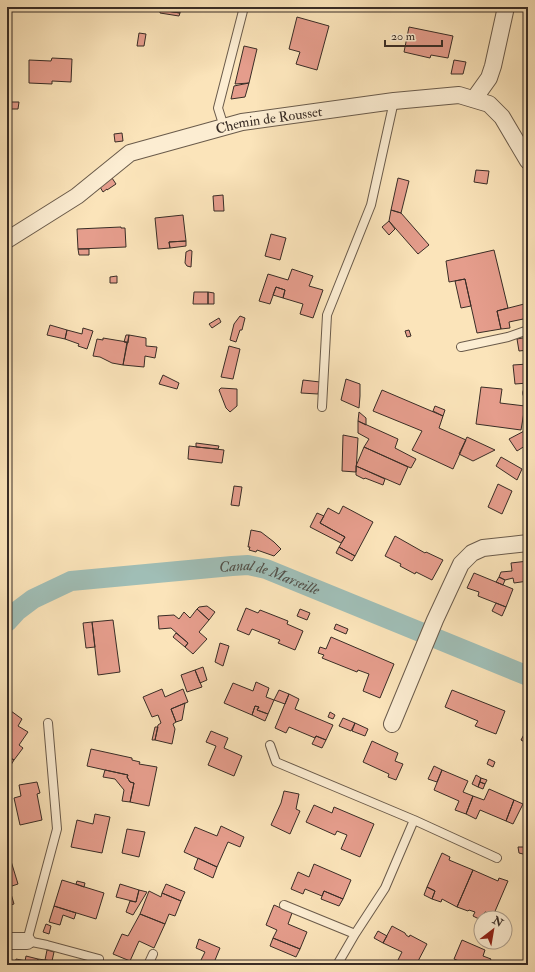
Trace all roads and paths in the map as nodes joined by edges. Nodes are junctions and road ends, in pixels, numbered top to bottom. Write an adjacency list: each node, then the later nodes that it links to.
1 (244, 7): 5 (lane)
2 (506, 7): 3 (street)
3 (474, 99): 4 (street, Chemin de Rousset); 6 (street, Chemin de Rousset)
4 (394, 101): 5 (street, Chemin de Rousset); 10 (lane)
5 (224, 127): 7 (street, Chemin de Rousset)
6 (528, 161)
7 (7, 240)
8 (528, 330): 9 (lane)
9 (460, 347)
10 (322, 407)
11 (528, 543): 13 (street)
12 (48, 723): 20 (lane)
13 (392, 724)
14 (270, 745): 15 (lane)
15 (414, 820): 16 (lane); 18 (lane)
16 (497, 858)
17 (284, 905): 18 (lane)
18 (354, 934): 24 (lane)
19 (7, 941): 20 (street)
20 (27, 941): 22 (lane)
21 (153, 954): 23 (lane)
22 (99, 959)
23 (148, 965)
24 (337, 965)

